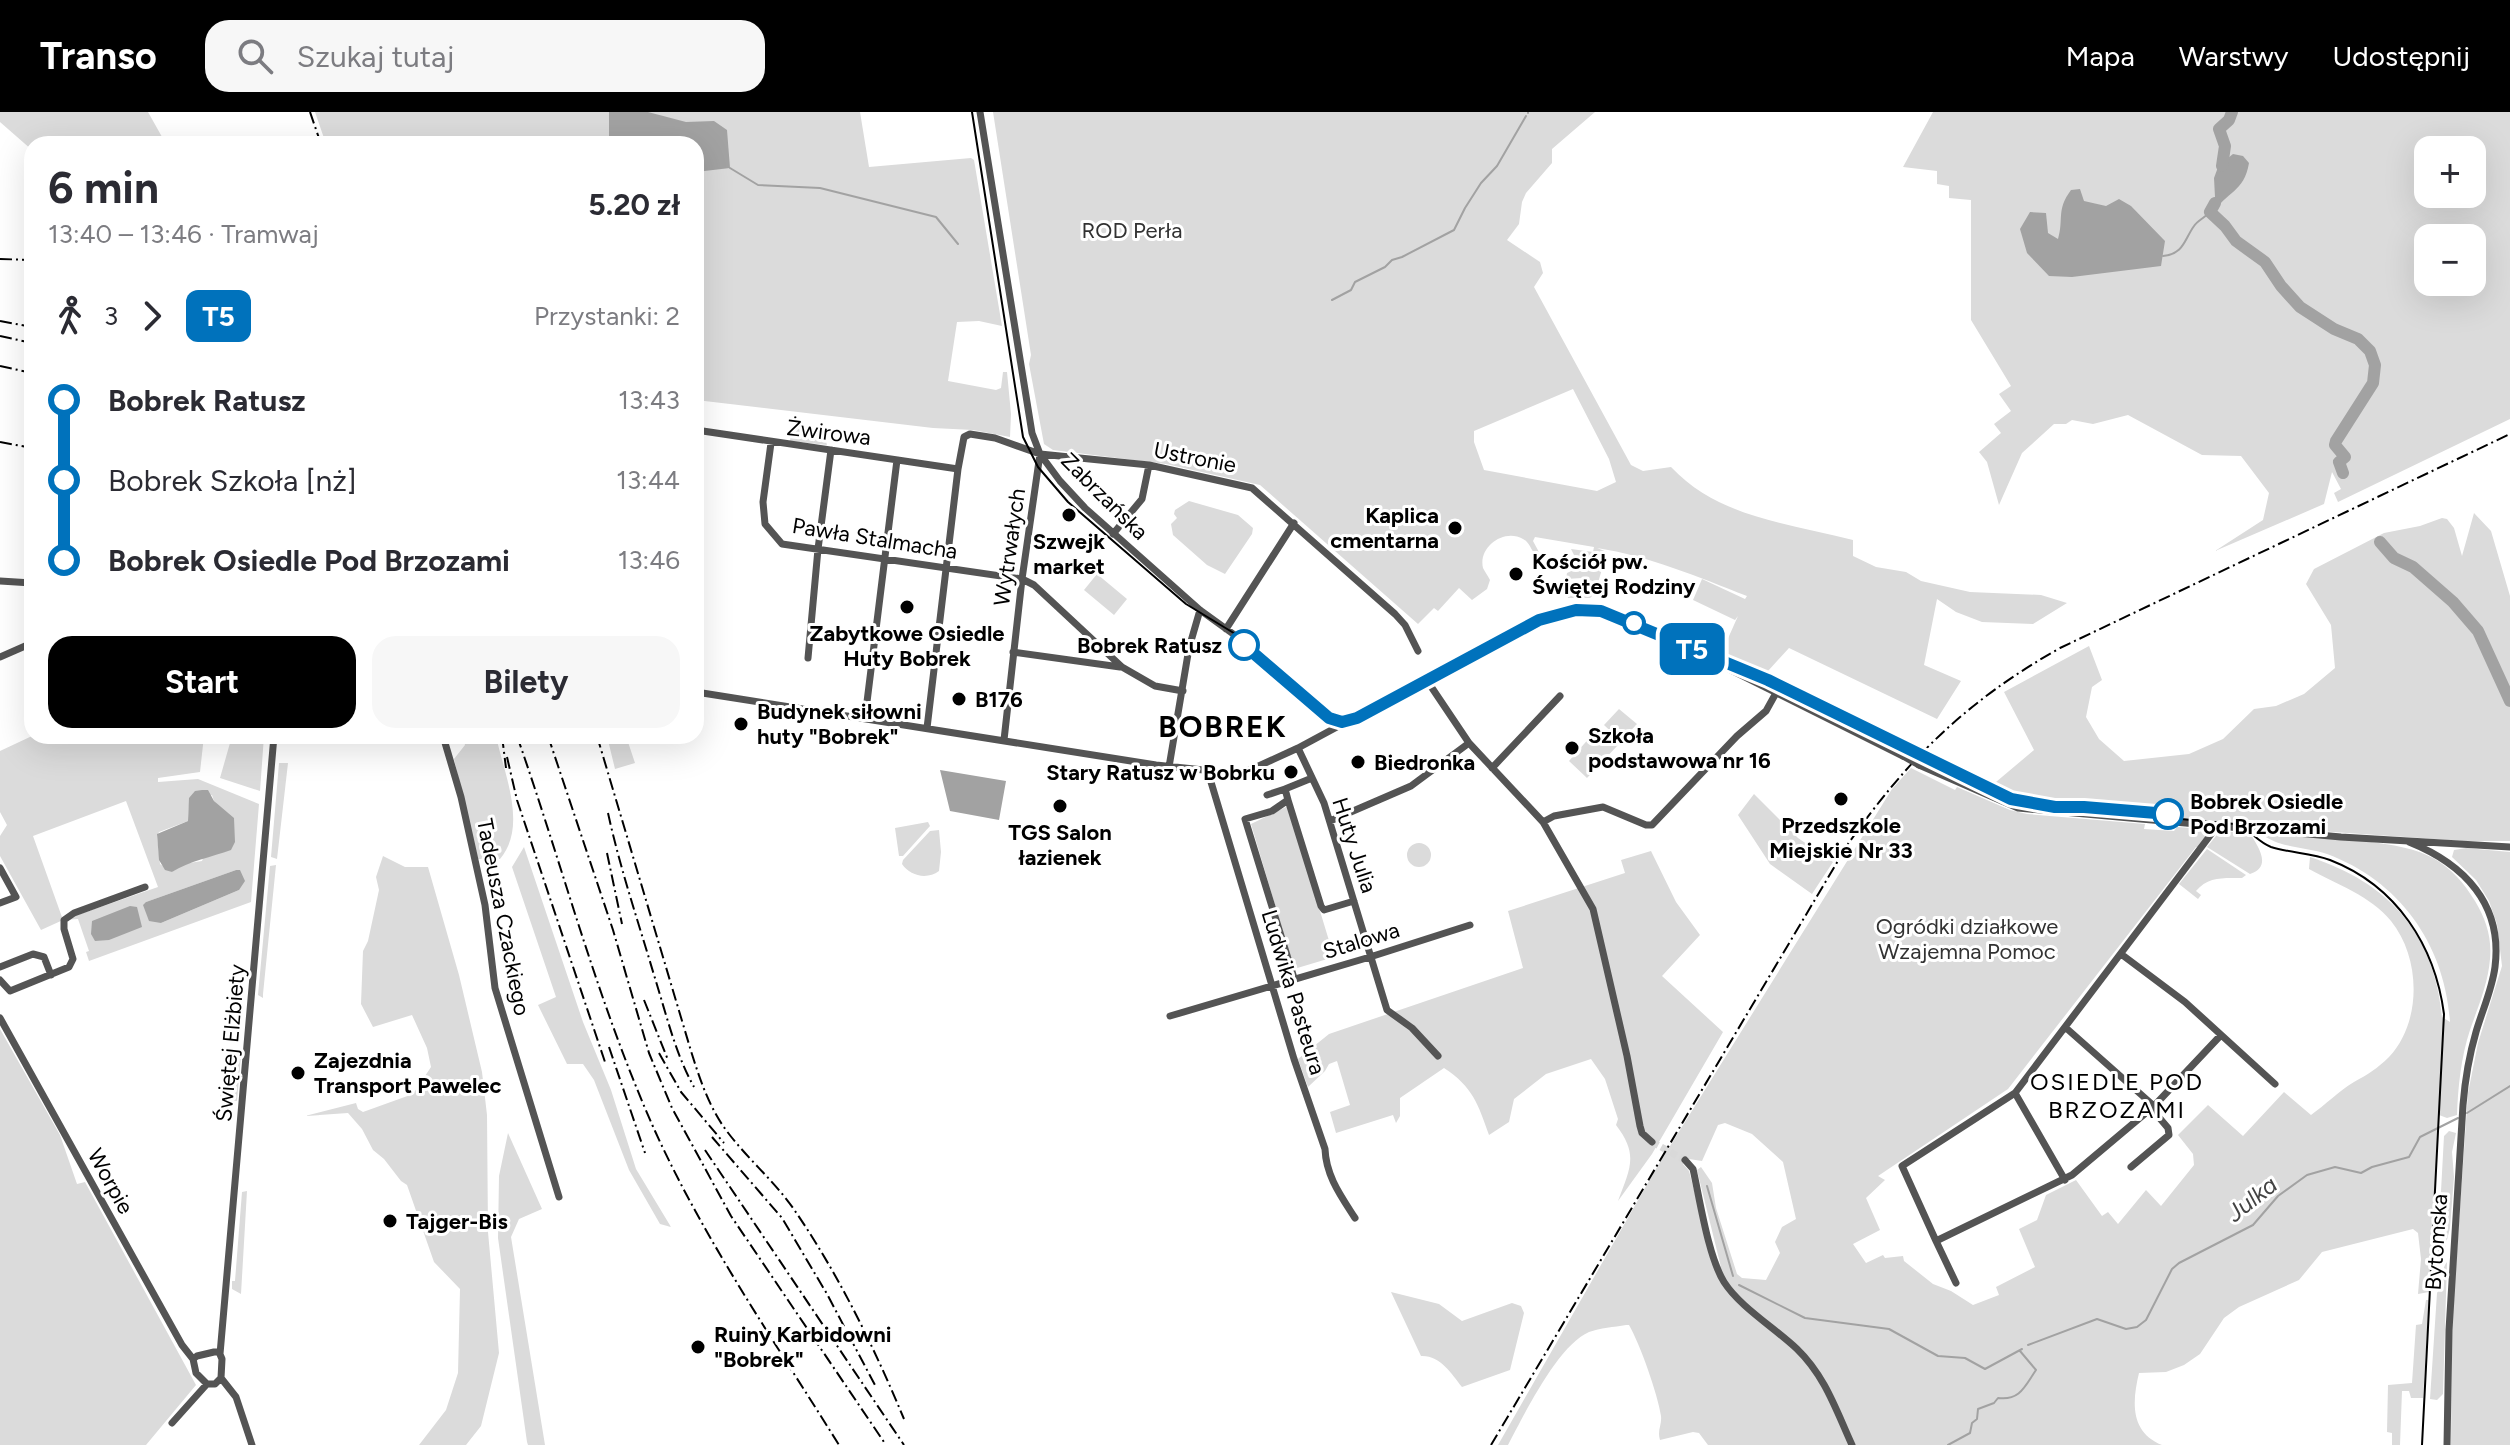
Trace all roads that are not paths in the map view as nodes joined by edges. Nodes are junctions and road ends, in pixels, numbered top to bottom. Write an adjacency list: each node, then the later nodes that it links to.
1 (980, 112): 5 (street, Zabrzańska)
2 (704, 431): 3 (street, Żwirowa)
3 (771, 443): 4 (street, Żwirowa); 11 (street, Pawła Stalmacha)
4 (831, 450): 6 (street, Żwirowa); 11 (street)
5 (1040, 454): 7 (street, Ustronie); 8 (street, Ustronie); 10 (street, Zabrzańska); 14 (street, Wytrwałych)
6 (897, 460): 8 (street, Żwirowa); 12 (street)
7 (1149, 465): 9 (street, Ustronie); 10 (street)
8 (958, 469): 13 (street)
9 (1294, 523): 18 (street); 20 (street, Ustronie)
10 (1113, 534): 17 (street, Zabrzańska)
11 (818, 549): 12 (street, Pawła Stalmacha); 23 (street)
12 (883, 558): 13 (street, Pawła Stalmacha); 30 (street)
13 (947, 568): 14 (street, Pawła Stalmacha); 32 (street)
14 (1022, 579): 21 (street, Wytrwałych); 24 (street)
15 (0, 581): 16 (street)
16 (24, 582)
17 (1200, 610): 18 (street, Zabrzańska); 26 (street)
18 (1226, 629): 31 (street, Zabrzańska)
19 (24, 646): 22 (street)
20 (1418, 651)
21 (1013, 652): 24 (street); 33 (street, Wytrwałych)
22 (0, 657)
23 (808, 658)
24 (1122, 667): 26 (street)
25 (1426, 679): 28 (street); 31 (street); 34 (street)
26 (1183, 691): 38 (street)
27 (704, 693): 30 (street)
28 (1776, 693): 46 (street); 47 (street, bridge)
29 (1560, 696): 39 (street)
30 (865, 718): 32 (street)
31 (1338, 726): 37 (street)
32 (927, 728): 33 (street)
33 (1004, 740): 38 (street)
34 (1469, 743): 39 (street); 45 (street)
35 (273, 744): 78 (street, Świętej Elżbiety)
36 (446, 744): 74 (street, Tadeusza Czackiego)
37 (1298, 748): 40 (street); 41 (street, Huty Julia)
38 (1169, 767): 40 (street)
39 (1492, 768): 46 (street)
40 (1208, 772): 61 (street, Ludwika Pasteura)
41 (1312, 778): 42 (street); 45 (street, Huty Julia)
42 (1285, 789): 43 (street); 44 (street)
43 (1267, 795)
44 (1288, 800): 52 (street); 59 (street)
45 (1330, 821): 52 (street, Huty Julia)
46 (1543, 822): 70 (street)
47 (2213, 826): 48 (street); 55 (street)
48 (2409, 842): 49 (street); 85 (street, Bytomska)
49 (2510, 847)
50 (0, 868): 53 (street)
51 (145, 887): 58 (street)
52 (1354, 901): 56 (street, Huty Julia)
53 (0, 903)
54 (1470, 925): 56 (street, Stalowa)
55 (2121, 954): 64 (street); 65 (street)
56 (1370, 957): 59 (street, Stalowa); 66 (street, Huty Julia)
57 (0, 967): 58 (street)
58 (51, 975): 60 (street)
59 (1294, 978): 61 (street, Stalowa)
60 (0, 980)
61 (1272, 985): 62 (street, Stalowa); 75 (street, Ludwika Pasteura)
62 (1170, 1016)
63 (0, 1018): 79 (street, Worpie)
64 (2065, 1027): 68 (street); 69 (street)
65 (2221, 1035): 67 (street); 69 (street)
66 (1438, 1056)
67 (2275, 1084)
68 (2015, 1093): 73 (street); 76 (street)
69 (2153, 1107): 72 (street); 73 (street)
70 (1652, 1142)
71 (1685, 1160): 84 (street)
72 (2131, 1167)
73 (2065, 1180): 76 (street)
74 (559, 1197)
75 (1355, 1218)
76 (1936, 1241): 77 (street)
77 (1956, 1283)
78 (220, 1354): 79 (street); 80 (street)
79 (193, 1359): 81 (street)
80 (221, 1378): 81 (street); 83 (street)
81 (207, 1384): 82 (street)
82 (172, 1423)
83 (252, 1445)
84 (1852, 1445)
85 (2447, 1445)

